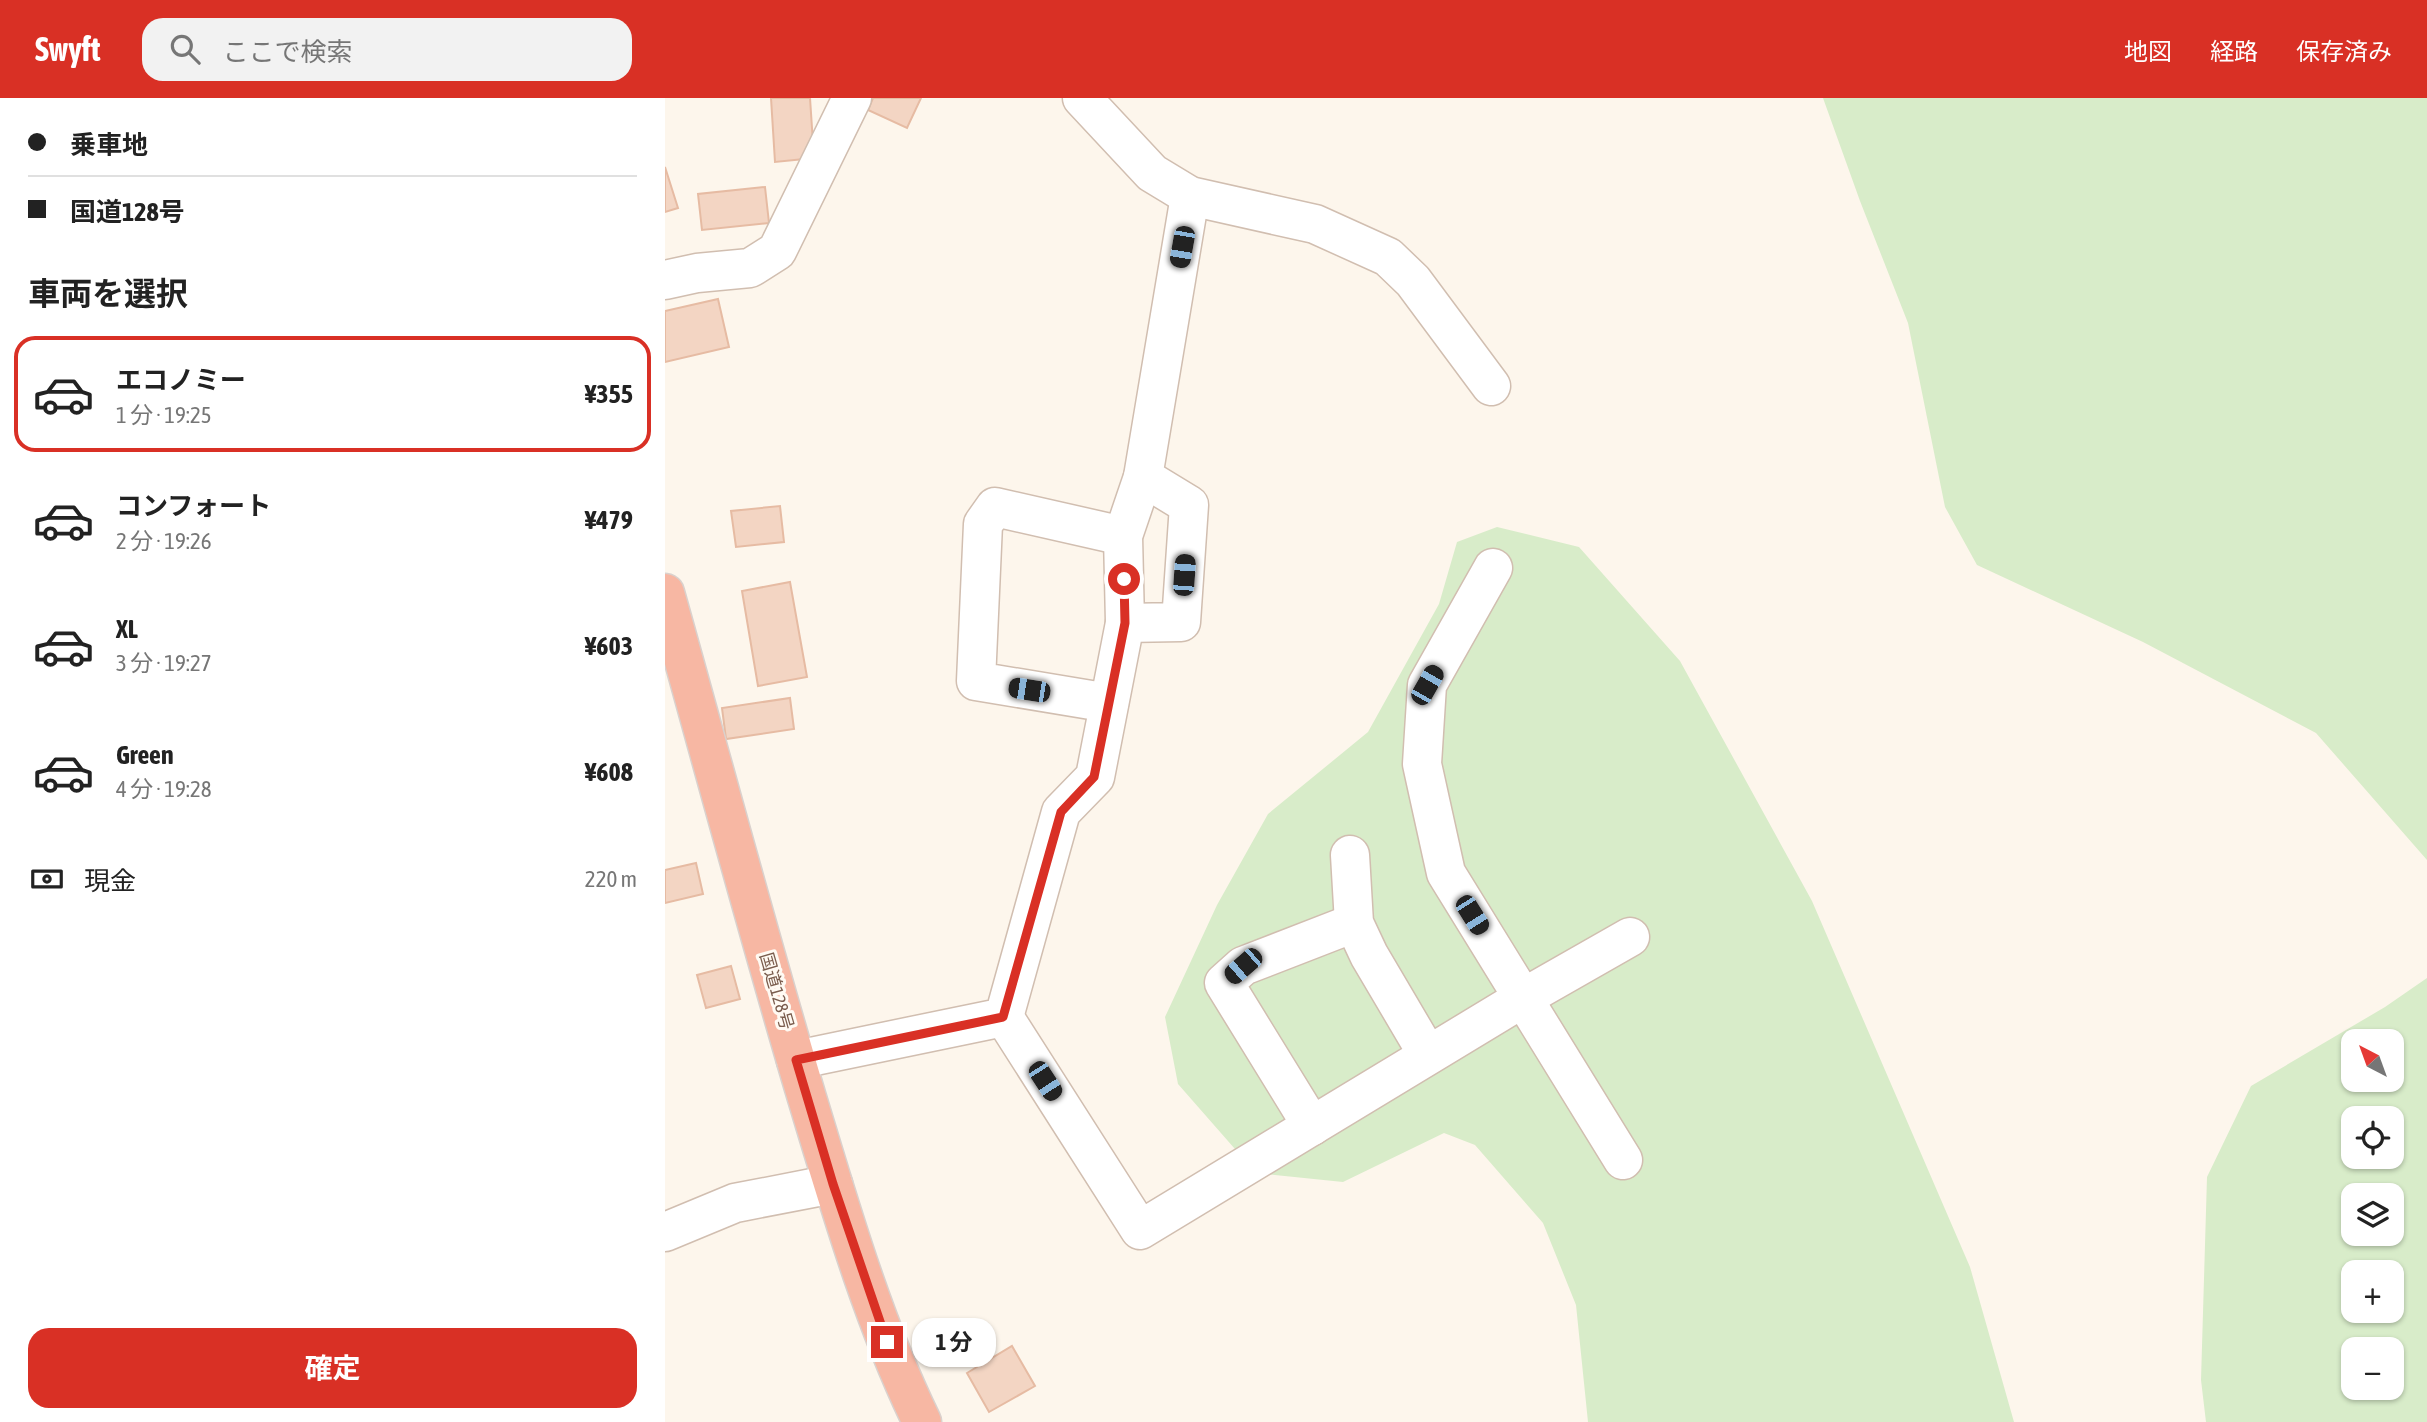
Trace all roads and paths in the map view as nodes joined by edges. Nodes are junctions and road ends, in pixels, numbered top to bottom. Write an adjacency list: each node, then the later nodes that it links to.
1 (852, 98): 4 (street)
2 (1082, 98): 3 (street)
3 (1190, 196): 5 (street); 6 (street)
4 (665, 279)
5 (1491, 386)
6 (1143, 477): 7 (street); 10 (street)
7 (1123, 536): 10 (street); 11 (street)
8 (1493, 568): 15 (street)
9 (665, 593): 18 (highway, 国道128号)
10 (1125, 623): 11 (street)
11 (1109, 703): 16 (street)
12 (1350, 855): 13 (street)
13 (1354, 923): 17 (street); 19 (street)
14 (1630, 937): 15 (street)
15 (1523, 998): 17 (street); 20 (street)
16 (1003, 1017): 18 (street); 19 (street)
17 (1428, 1055): 19 (street)
18 (796, 1060): 21 (highway, 国道128号)
19 (1312, 1126)
20 (1623, 1160)
21 (833, 1184): 22 (street); 23 (highway, 国道128号)
22 (665, 1232)
23 (922, 1422)

